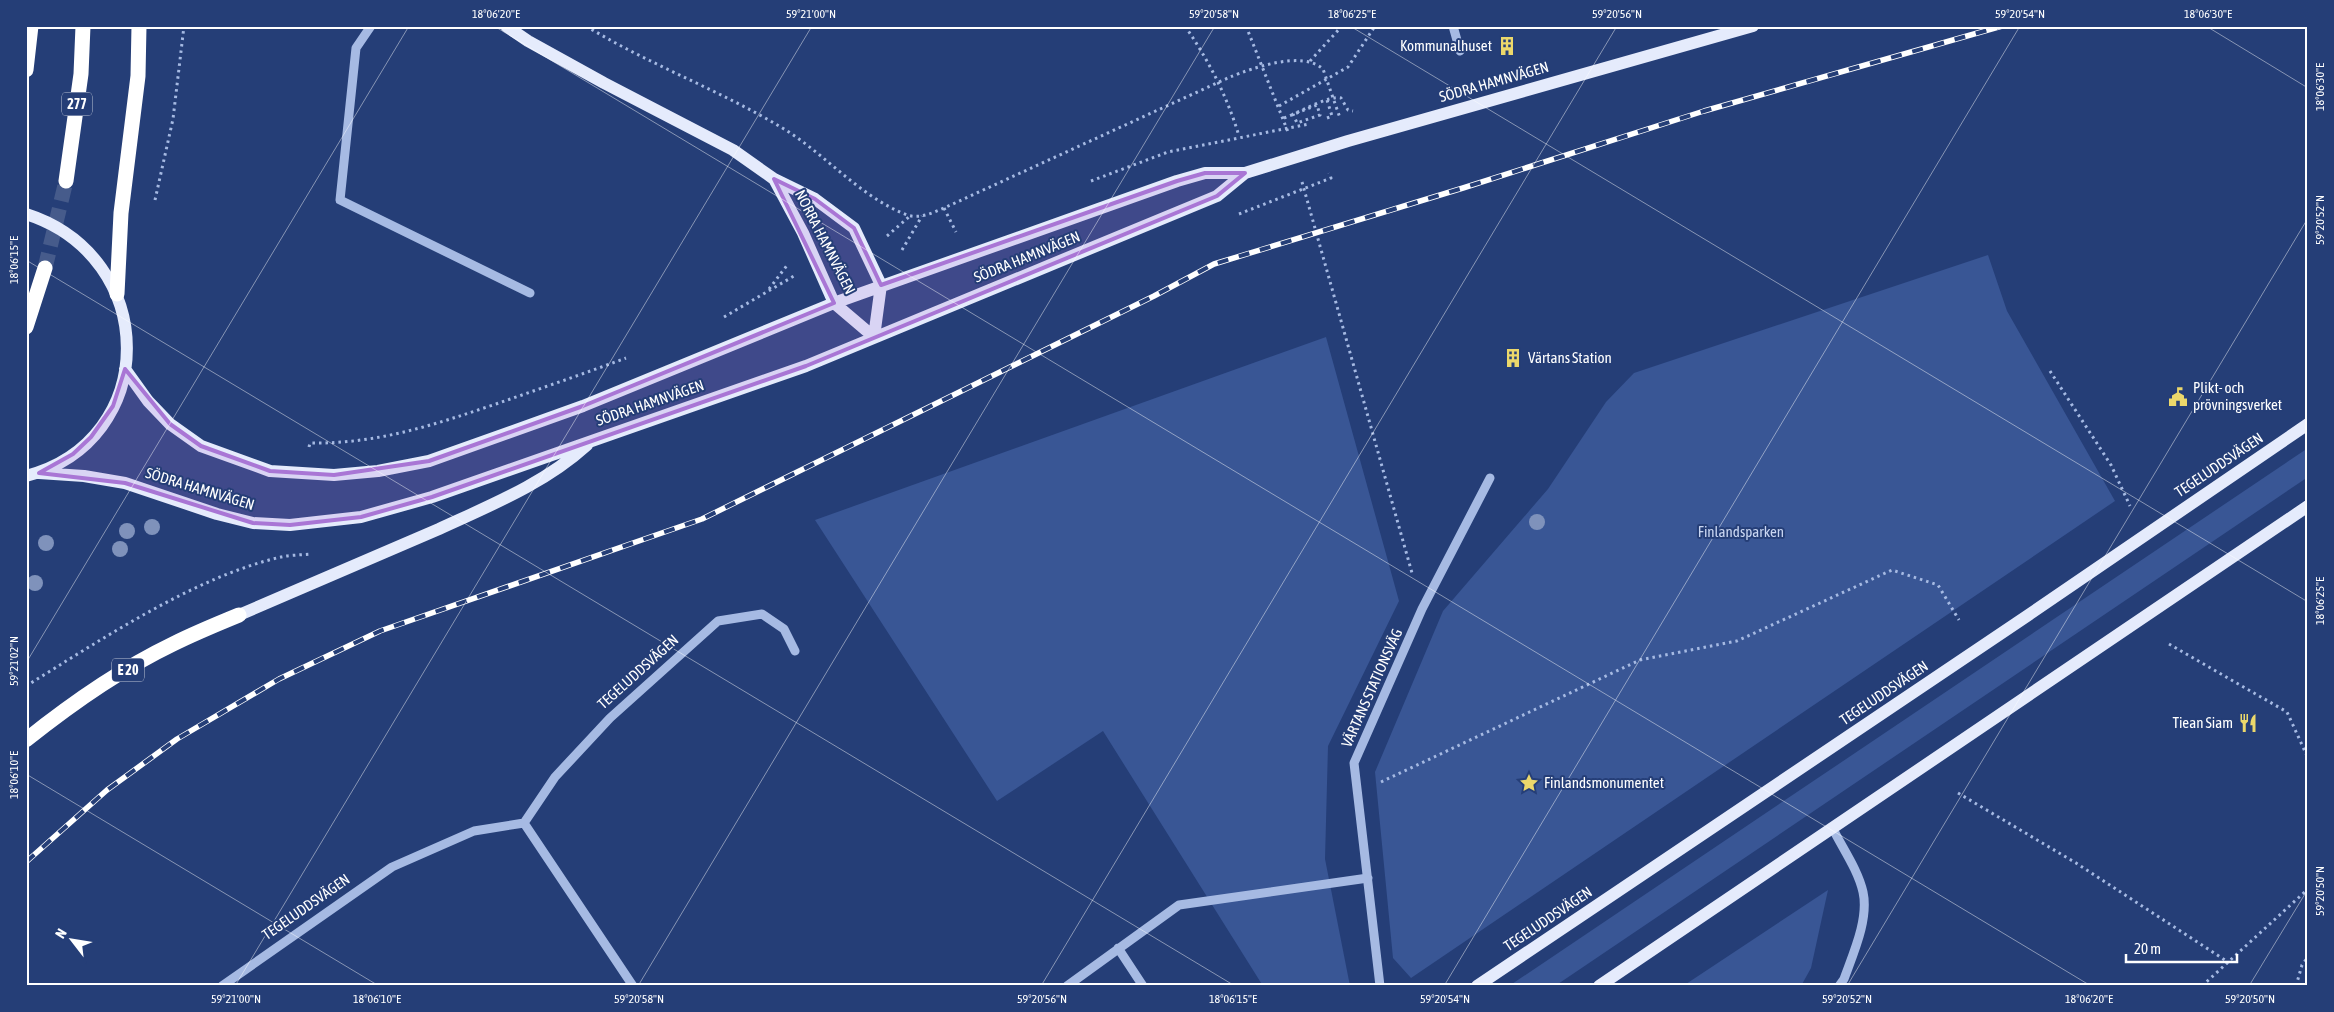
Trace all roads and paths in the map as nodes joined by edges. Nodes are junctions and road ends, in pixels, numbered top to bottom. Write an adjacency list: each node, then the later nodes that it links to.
1 (31, 26): 16 (highway)
2 (82, 26): 25 (highway, 277)
3 (140, 26): 32 (highway)
4 (184, 26): 26 (path)
5 (371, 26): 31 (street)
6 (506, 26): 24 (main road, NORRA HAMNVÄGEN)
7 (586, 26): 17 (path)
8 (1185, 26): 17 (path)
9 (1246, 26): 18 (path)
10 (1342, 26): 15 (path)
11 (1375, 26): 18 (path)
12 (1453, 26): 14 (street)
13 (1753, 26): 22 (main road, SÖDRA HAMNVÄGEN)
14 (1460, 51)
15 (1310, 61): 17 (path); 19 (path)
16 (26, 70)
17 (1219, 82): 20 (path)
18 (1279, 106): 19 (path)
19 (1284, 118): 21 (path)
20 (1239, 136)
21 (1289, 136)
22 (1245, 173): 30 (main road, SÖDRA HAMNVÄGEN); 36 (main road, SÖDRA HAMNVÄGEN)
23 (1300, 174): 51 (path)
24 (774, 179): 30 (main road, NORRA HAMNVÄGEN); 33 (main road, NORRA HAMNVÄGEN)
25 (66, 181)
26 (155, 200)
27 (26, 214): 32 (main road)
28 (788, 263): 34 (path)
29 (45, 268): 35 (highway)
30 (881, 285): 33 (main road, SÖDRA HAMNVÄGEN); 36 (main road, NORRA HAMNVÄGEN)
31 (530, 293)
32 (117, 294): 38 (main road)
33 (834, 302): 36 (main road, NORRA HAMNVÄGEN); 38 (main road, SÖDRA HAMNVÄGEN)
34 (718, 320)
35 (26, 327)
36 (874, 337): 41 (main road, SÖDRA HAMNVÄGEN / E 20)
37 (630, 356): 42 (path)
38 (125, 369): 43 (main road)
39 (2050, 371): 46 (path)
40 (2308, 424): 73 (main road, TEGELUDDSVÄGEN)
41 (593, 440): 43 (main road, SÖDRA HAMNVÄGEN); 52 (main road, E 20)
42 (310, 443)
43 (39, 473): 44 (main road)
44 (26, 476)
45 (1490, 478): 51 (street, VÄRTANS STATIONSVÄG)
46 (2130, 506)
47 (2308, 506): 62 (main road)
48 (29, 516): 49 (path)
49 (26, 521)
50 (281, 557): 56 (path)
51 (1422, 610): 59 (street, VÄRTANS STATIONSVÄG)
52 (239, 615): 57 (highway, E 20)
53 (1959, 620): 59 (path)
54 (2169, 644): 58 (path)
55 (794, 651): 61 (street, TEGELUDDSVÄGEN)
56 (26, 686)
57 (26, 740)
58 (2308, 758)
59 (1358, 793): 63 (street, VÄRTANS STATIONSVÄG)
60 (1958, 793): 67 (path)
61 (524, 824): 68 (street, TEGELUDDSVÄGEN); 69 (street)
62 (1832, 829): 74 (main road); 75 (street)
63 (1368, 878): 65 (street); 72 (street, VÄRTANS STATIONSVÄG)
64 (2308, 889): 67 (path)
65 (1118, 948): 70 (street); 71 (street)
66 (2308, 957): 77 (path)
67 (2228, 962): 76 (path)
68 (222, 986)
69 (633, 986)
70 (1067, 986)
71 (1143, 986)
72 (1380, 986)
73 (1477, 986)
74 (1599, 986)
75 (1839, 986)
76 (2202, 986)
77 (2296, 986)

